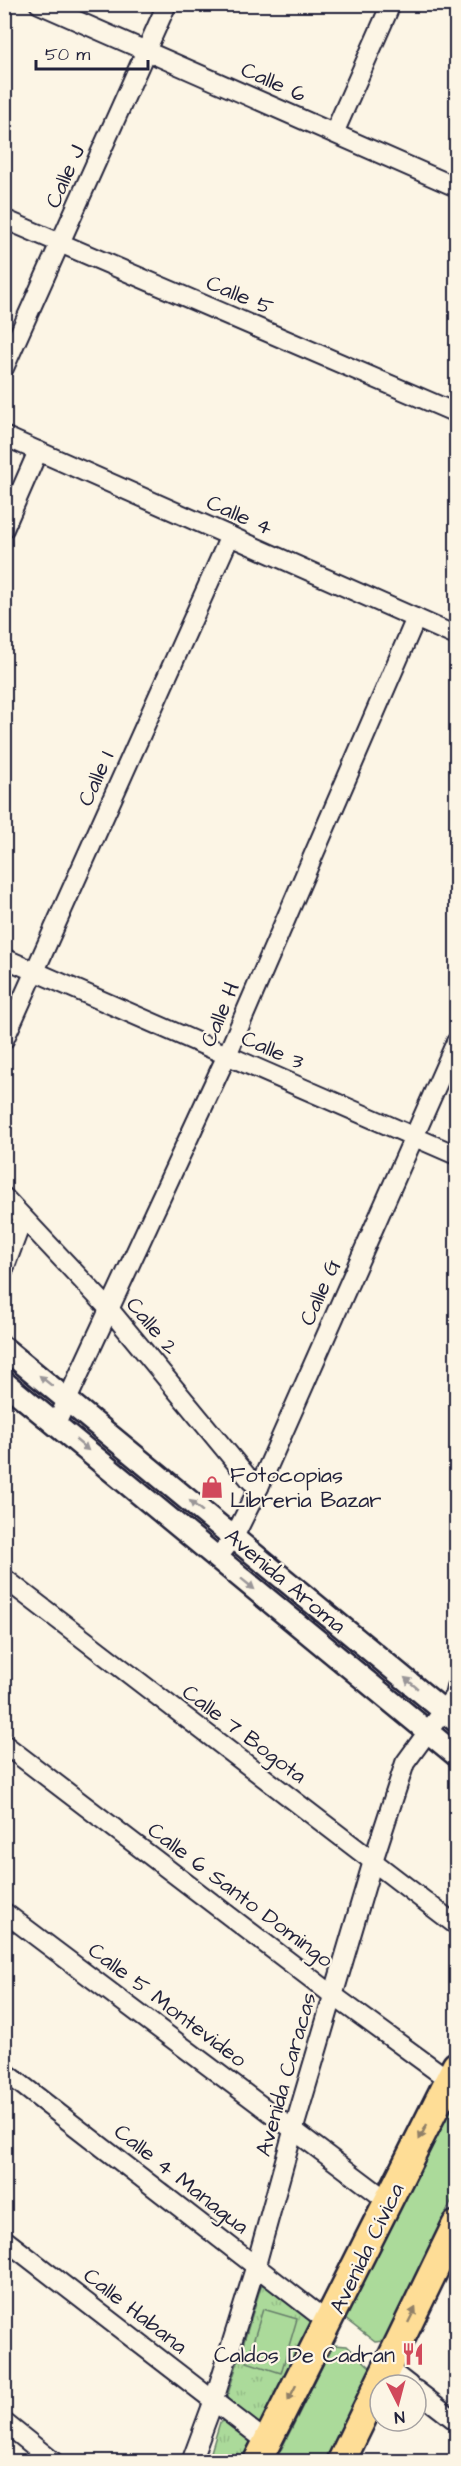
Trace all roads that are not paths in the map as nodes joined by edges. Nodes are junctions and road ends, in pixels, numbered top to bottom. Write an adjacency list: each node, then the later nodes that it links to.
1 (39, 4): 4 (street, Calle 6)
2 (167, 4): 4 (street, Calle J)
3 (391, 4): 5 (street)
4 (146, 51): 5 (street, Calle 6); 8 (street, Calle J)
5 (334, 133): 6 (street, Calle 6)
6 (456, 187)
7 (4, 219): 8 (street, Calle 5)
8 (60, 243): 9 (street, Calle J); 10 (street, Calle 5)
9 (4, 368)
10 (456, 412)
11 (4, 436): 12 (street, Calle 4)
12 (38, 451): 13 (street); 14 (street, Calle 4)
13 (4, 529)
14 (230, 536): 15 (street, Calle 4); 18 (street, Calle I)
15 (416, 618): 16 (street, Calle 4); 21 (street, Calle H)
16 (456, 636)
17 (4, 958): 18 (street, Calle 3)
18 (35, 971): 19 (street, Calle I); 21 (street, Calle 3)
19 (4, 1040)
20 (456, 1041): 22 (street, Calle G)
21 (227, 1055): 22 (street, Calle 3); 27 (street, Calle H)
22 (413, 1137): 23 (street, Calle 3); 32 (street, Calle G)
23 (456, 1155)
24 (4, 1197): 25 (street, Calle 2)
25 (23, 1218): 26 (street); 27 (street, Calle 2)
26 (4, 1269)
27 (110, 1310): 30 (street, Calle H); 32 (street, Calle 2)
28 (4, 1348): 30 (street, Avenida Aroma, one-way to 28)
29 (4, 1382): 31 (street, Avenida Aroma)
30 (68, 1400): 31 (street, Calle H); 33 (street, Avenida Aroma, one-way to 30)
31 (56, 1424): 34 (street, Avenida Aroma, one-way to 34)
32 (259, 1487): 33 (street, Calle G)
33 (234, 1537): 34 (street, Calle G); 37 (street, Avenida Aroma, one-way to 33)
34 (217, 1558): 38 (street, Avenida Aroma, one-way to 38)
35 (4, 1578): 41 (street, Calle 7 Bogota)
36 (456, 1687): 37 (street, Avenida Caracas)
37 (450, 1715): 38 (street, Avenida Caracas)
38 (427, 1731): 40 (street, Avenida Aroma); 41 (street, Avenida Caracas)
39 (4, 1744): 44 (street, Calle 6 Santo Domingo)
40 (456, 1755)
41 (373, 1861): 43 (street, Calle 7 Bogota); 44 (street, Avenida Caracas)
42 (4, 1912): 47 (street, Calle 5 Montevideo)
43 (456, 1925)
44 (334, 1996): 46 (street, Calle 6 Santo Domingo); 47 (street, Avenida Caracas)
45 (4, 2071): 52 (street, Calle 4 Managua)
46 (453, 2073): 48 (main road, Avenida Cívica, one-way to 48)
47 (294, 2128): 48 (street, Calle 5 Montevideo); 52 (street, Avenida Caracas)
48 (388, 2202): 53 (main road, Avenida Cívica)
49 (456, 2225): 51 (main road)
50 (4, 2239): 57 (street, Calle Habana)
51 (450, 2255): 54 (main road, one-way to 51)
52 (256, 2265): 53 (street, Calle 4 Managua); 57 (street, Avenida Caracas)
53 (329, 2323): 60 (main road, Avenida Cívica, one-way to 60)
54 (387, 2368): 55 (street); 63 (main road)
55 (393, 2373)
56 (428, 2399): 58 (street)
57 (214, 2400): 60 (street, Calle Habana); 62 (street, Avenida Caracas)
58 (456, 2421)
59 (4, 2422): 61 (street)
60 (262, 2452)
61 (54, 2462)
62 (191, 2462)
63 (341, 2462)

